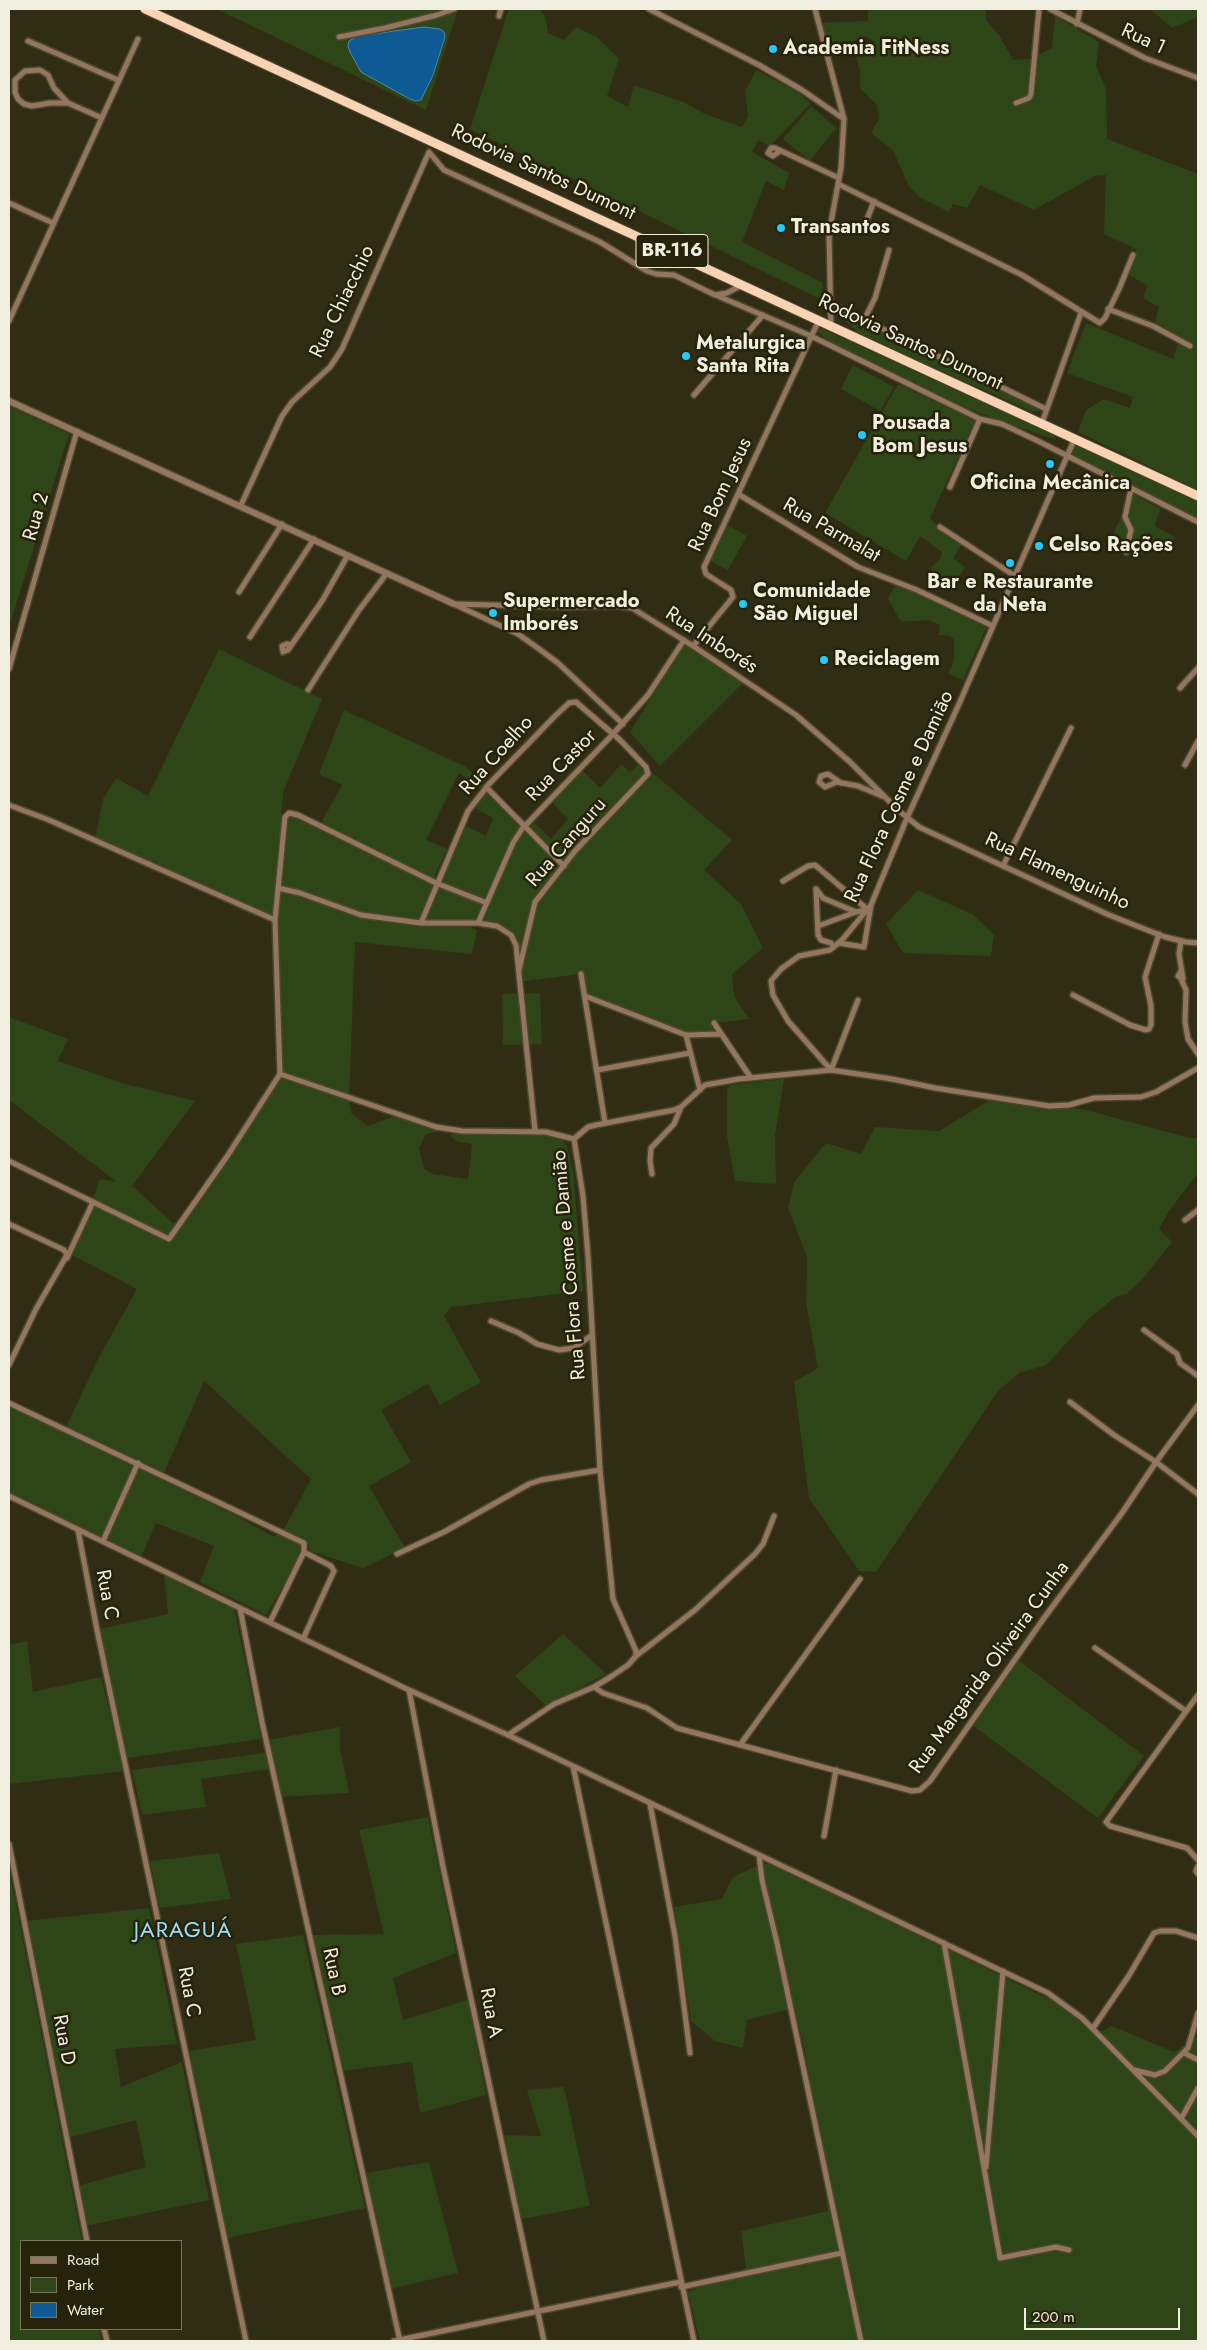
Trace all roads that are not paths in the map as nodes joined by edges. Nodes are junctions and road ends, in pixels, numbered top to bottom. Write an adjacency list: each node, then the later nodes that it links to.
1 (145, 9): 29 (highway, Rodovia Santos Dumont / BR-116)
2 (454, 9): 11 (street)
3 (501, 9): 9 (street)
4 (649, 9): 19 (street)
5 (815, 9): 19 (street)
6 (1038, 9): 17 (street)
7 (1050, 9): 10 (street, Rua 1)
8 (1080, 9): 10 (street)
9 (499, 16)
10 (1077, 24): 14 (street, Rua 1)
11 (339, 37)
12 (138, 39): 15 (street)
13 (28, 41): 15 (street)
14 (1198, 78)
15 (118, 80): 18 (street)
16 (68, 103): 16 (street); 18 (street)
17 (1016, 103)
18 (102, 118): 25 (street)
19 (844, 119): 21 (street)
20 (780, 151): 21 (street)
21 (839, 178): 22 (street)
22 (838, 184): 23 (street); 31 (street)
23 (874, 201): 26 (street); 33 (street)
24 (9, 204): 25 (street)
25 (53, 223): 35 (street)
26 (863, 230)
27 (889, 250): 37 (street)
28 (1133, 255): 32 (street)
29 (743, 284): 30 (street); 36 (highway, Rodovia Santos Dumont / BR-116)
30 (715, 295): 34 (street); 53 (street, Rua Chiacchio)
31 (830, 303): 37 (street); 38 (street)
32 (1108, 309): 33 (street); 40 (street)
33 (1081, 313): 43 (street)
34 (763, 315): 39 (street); 41 (street)
35 (9, 320)
36 (819, 320): 38 (highway, Rodovia Santos Dumont / BR-116); 39 (street, Rua Bom Jesus)
37 (864, 320): 43 (street)
38 (831, 326): 45 (highway, Rodovia Santos Dumont / BR-116)
39 (811, 336): 44 (street); 51 (street, Rua Bom Jesus)
40 (1190, 346)
41 (694, 395)
42 (9, 400): 46 (street)
43 (1046, 409): 45 (street)
44 (980, 419): 48 (street); 49 (street)
45 (1042, 423): 47 (highway, Rodovia Santos Dumont / BR-116)
46 (77, 431): 53 (street); 70 (street, Rua 2)
47 (1075, 438): 48 (street, Rua Flora Cosme e Damião); 52 (highway, Rodovia Santos Dumont / BR-116)
48 (1067, 455): 50 (street); 61 (street, Rua Flora Cosme e Damião)
49 (950, 487)
50 (1131, 489): 54 (street); 58 (street)
51 (738, 494): 64 (street, Rua Parmalat); 68 (street, Rua Bom Jesus)
52 (1198, 496)
53 (241, 505): 55 (street)
54 (1198, 522)
55 (282, 524): 57 (street); 62 (street)
56 (940, 527): 61 (street)
57 (314, 539): 59 (street); 65 (street)
58 (1126, 552)
59 (348, 555): 60 (street); 67 (street)
60 (387, 573): 63 (street); 72 (street)
61 (1016, 576): 64 (street, Rua Flora Cosme e Damião)
62 (239, 592)
63 (454, 604): 66 (street, Rua Imborés); 73 (street)
64 (993, 626): 82 (street, Rua Flora Cosme e Damião)
65 (250, 637)
66 (684, 640): 68 (street, Rua Imborés); 73 (street, Rua Castor)
67 (291, 645)
68 (694, 646): 80 (street, Rua Imborés)
69 (1198, 668): 71 (street)
70 (9, 669)
71 (1180, 688)
72 (308, 690)
73 (623, 724): 75 (street, Rua Castor)
74 (1070, 728): 85 (street)
75 (613, 734): 79 (street, Rua Coelho); 83 (street, Rua Castor); 84 (street, Rua Canguru)
76 (1198, 741): 77 (street)
77 (1185, 765)
78 (841, 782): 80 (street)
79 (486, 787): 83 (street); 87 (street, Rua Coelho)
80 (884, 797): 82 (street, Rua Imborés)
81 (9, 805): 92 (street)
82 (907, 818): 85 (street, Rua Flamenguinho); 90 (street, Rua Flora Cosme e Damião)
83 (524, 826): 84 (street); 89 (street, Rua Castor)
84 (564, 866): 101 (street, Rua Canguru)
85 (1004, 866): 96 (street, Rua Flamenguinho)
86 (782, 881): 90 (street)
87 (436, 883): 88 (street); 89 (street); 93 (street, Rua Coelho)
88 (278, 888): 92 (street); 93 (street)
89 (487, 903): 94 (street, Rua Castor)
90 (869, 907): 91 (street); 99 (street, Rua Flora Cosme e Damião); 99 (street)
91 (856, 912): 95 (street); 95 (street)
92 (275, 920): 114 (street)
93 (421, 923): 94 (street)
94 (478, 923): 101 (street)
95 (818, 926): 98 (street)
96 (1159, 934): 97 (street, Rua Flamenguinho); 103 (street)
97 (1181, 941): 100 (street, Rua Flamenguinho); 110 (street)
98 (831, 943)
99 (839, 943): 113 (street, Rua Flora Cosme e Damião)
100 (1198, 943)
101 (518, 970): 119 (street)
102 (581, 974): 104 (street)
103 (1073, 995)
104 (585, 996): 108 (street); 112 (street)
105 (858, 1000): 113 (street)
106 (714, 1024): 107 (street)
107 (721, 1034): 108 (street); 115 (street)
108 (686, 1035): 109 (street)
109 (690, 1053): 112 (street); 116 (street)
110 (1198, 1054)
111 (1198, 1068): 113 (street)
112 (596, 1070): 118 (street)
113 (831, 1070): 115 (street, Rua Flora Cosme e Damião)
114 (280, 1074): 119 (street); 123 (street)
115 (751, 1078): 116 (street, Rua Flora Cosme e Damião)
116 (700, 1090): 117 (street, Rua Flora Cosme e Damião)
117 (681, 1107): 118 (street, Rua Flora Cosme e Damião); 122 (street)
118 (605, 1122): 120 (street, Rua Flora Cosme e Damião)
119 (535, 1131): 120 (street)
120 (574, 1139): 130 (street, Rua Flora Cosme e Damião)
121 (9, 1161): 123 (street)
122 (652, 1174)
123 (93, 1202): 127 (street)
124 (1198, 1210): 125 (street)
125 (1185, 1220)
126 (9, 1224): 127 (street)
127 (67, 1258): 131 (street)
128 (491, 1321): 130 (street)
129 (1144, 1330): 132 (street)
130 (592, 1335): 138 (street, Rua Flora Cosme e Damião)
131 (9, 1365)
132 (1198, 1376)
133 (1070, 1402): 136 (street)
134 (9, 1403): 137 (street)
135 (1198, 1405): 136 (street, Rua Margarida Oliveira Cunha)
136 (1156, 1462): 139 (street); 159 (street, Rua Margarida Oliveira Cunha)
137 (138, 1463): 143 (street); 144 (street)
138 (600, 1470): 145 (street); 151 (street, Rua Flora Cosme e Damião)
139 (1198, 1494)
140 (9, 1496): 142 (street)
141 (774, 1516): 151 (street)
142 (78, 1530): 143 (street); 185 (street, Rua C)
143 (103, 1541): 147 (street)
144 (304, 1552): 148 (street); 149 (street)
145 (397, 1554)
146 (860, 1579): 157 (street)
147 (240, 1608): 148 (street); 186 (street, Rua B)
148 (270, 1622): 149 (street)
149 (303, 1639): 153 (street)
150 (1095, 1648): 155 (street)
151 (636, 1656): 152 (street)
152 (594, 1688): 156 (street); 157 (street, Rua Margarida Oliveira Cunha)
153 (409, 1690): 156 (street); 184 (street, Rua A)
154 (1198, 1695): 155 (street)
155 (1186, 1711): 164 (street)
156 (508, 1735): 158 (street)
157 (740, 1745): 159 (street, Rua Margarida Oliveira Cunha)
158 (574, 1766): 160 (street); 183 (street)
159 (836, 1770): 161 (street)
160 (650, 1804): 163 (street); 173 (street)
161 (824, 1836)
162 (9, 1844): 180 (street, Rua D)
163 (759, 1855): 168 (street); 182 (street)
164 (1198, 1860)
165 (1198, 1866): 166 (street)
166 (1198, 1874)
167 (1198, 1938): 171 (street)
168 (944, 1943): 169 (street); 179 (street)
169 (1003, 1971): 171 (street); 179 (street)
170 (1198, 2013): 172 (street)
171 (1093, 2028): 175 (street)
172 (1184, 2052): 174 (street); 175 (street)
173 (690, 2053)
174 (1198, 2060)
175 (1134, 2070): 177 (street)
176 (1198, 2088): 177 (street)
177 (1181, 2118): 178 (street)
178 (1198, 2136)
179 (985, 2175): 181 (street)
180 (87, 2240)
181 (1069, 2250)
182 (842, 2253): 183 (street); 189 (street)
183 (681, 2285): 184 (street); 188 (street)
184 (538, 2310): 186 (street); 187 (street, Rua A)
185 (246, 2341)
186 (398, 2341)
187 (544, 2341)
188 (694, 2341)
189 (861, 2341)

